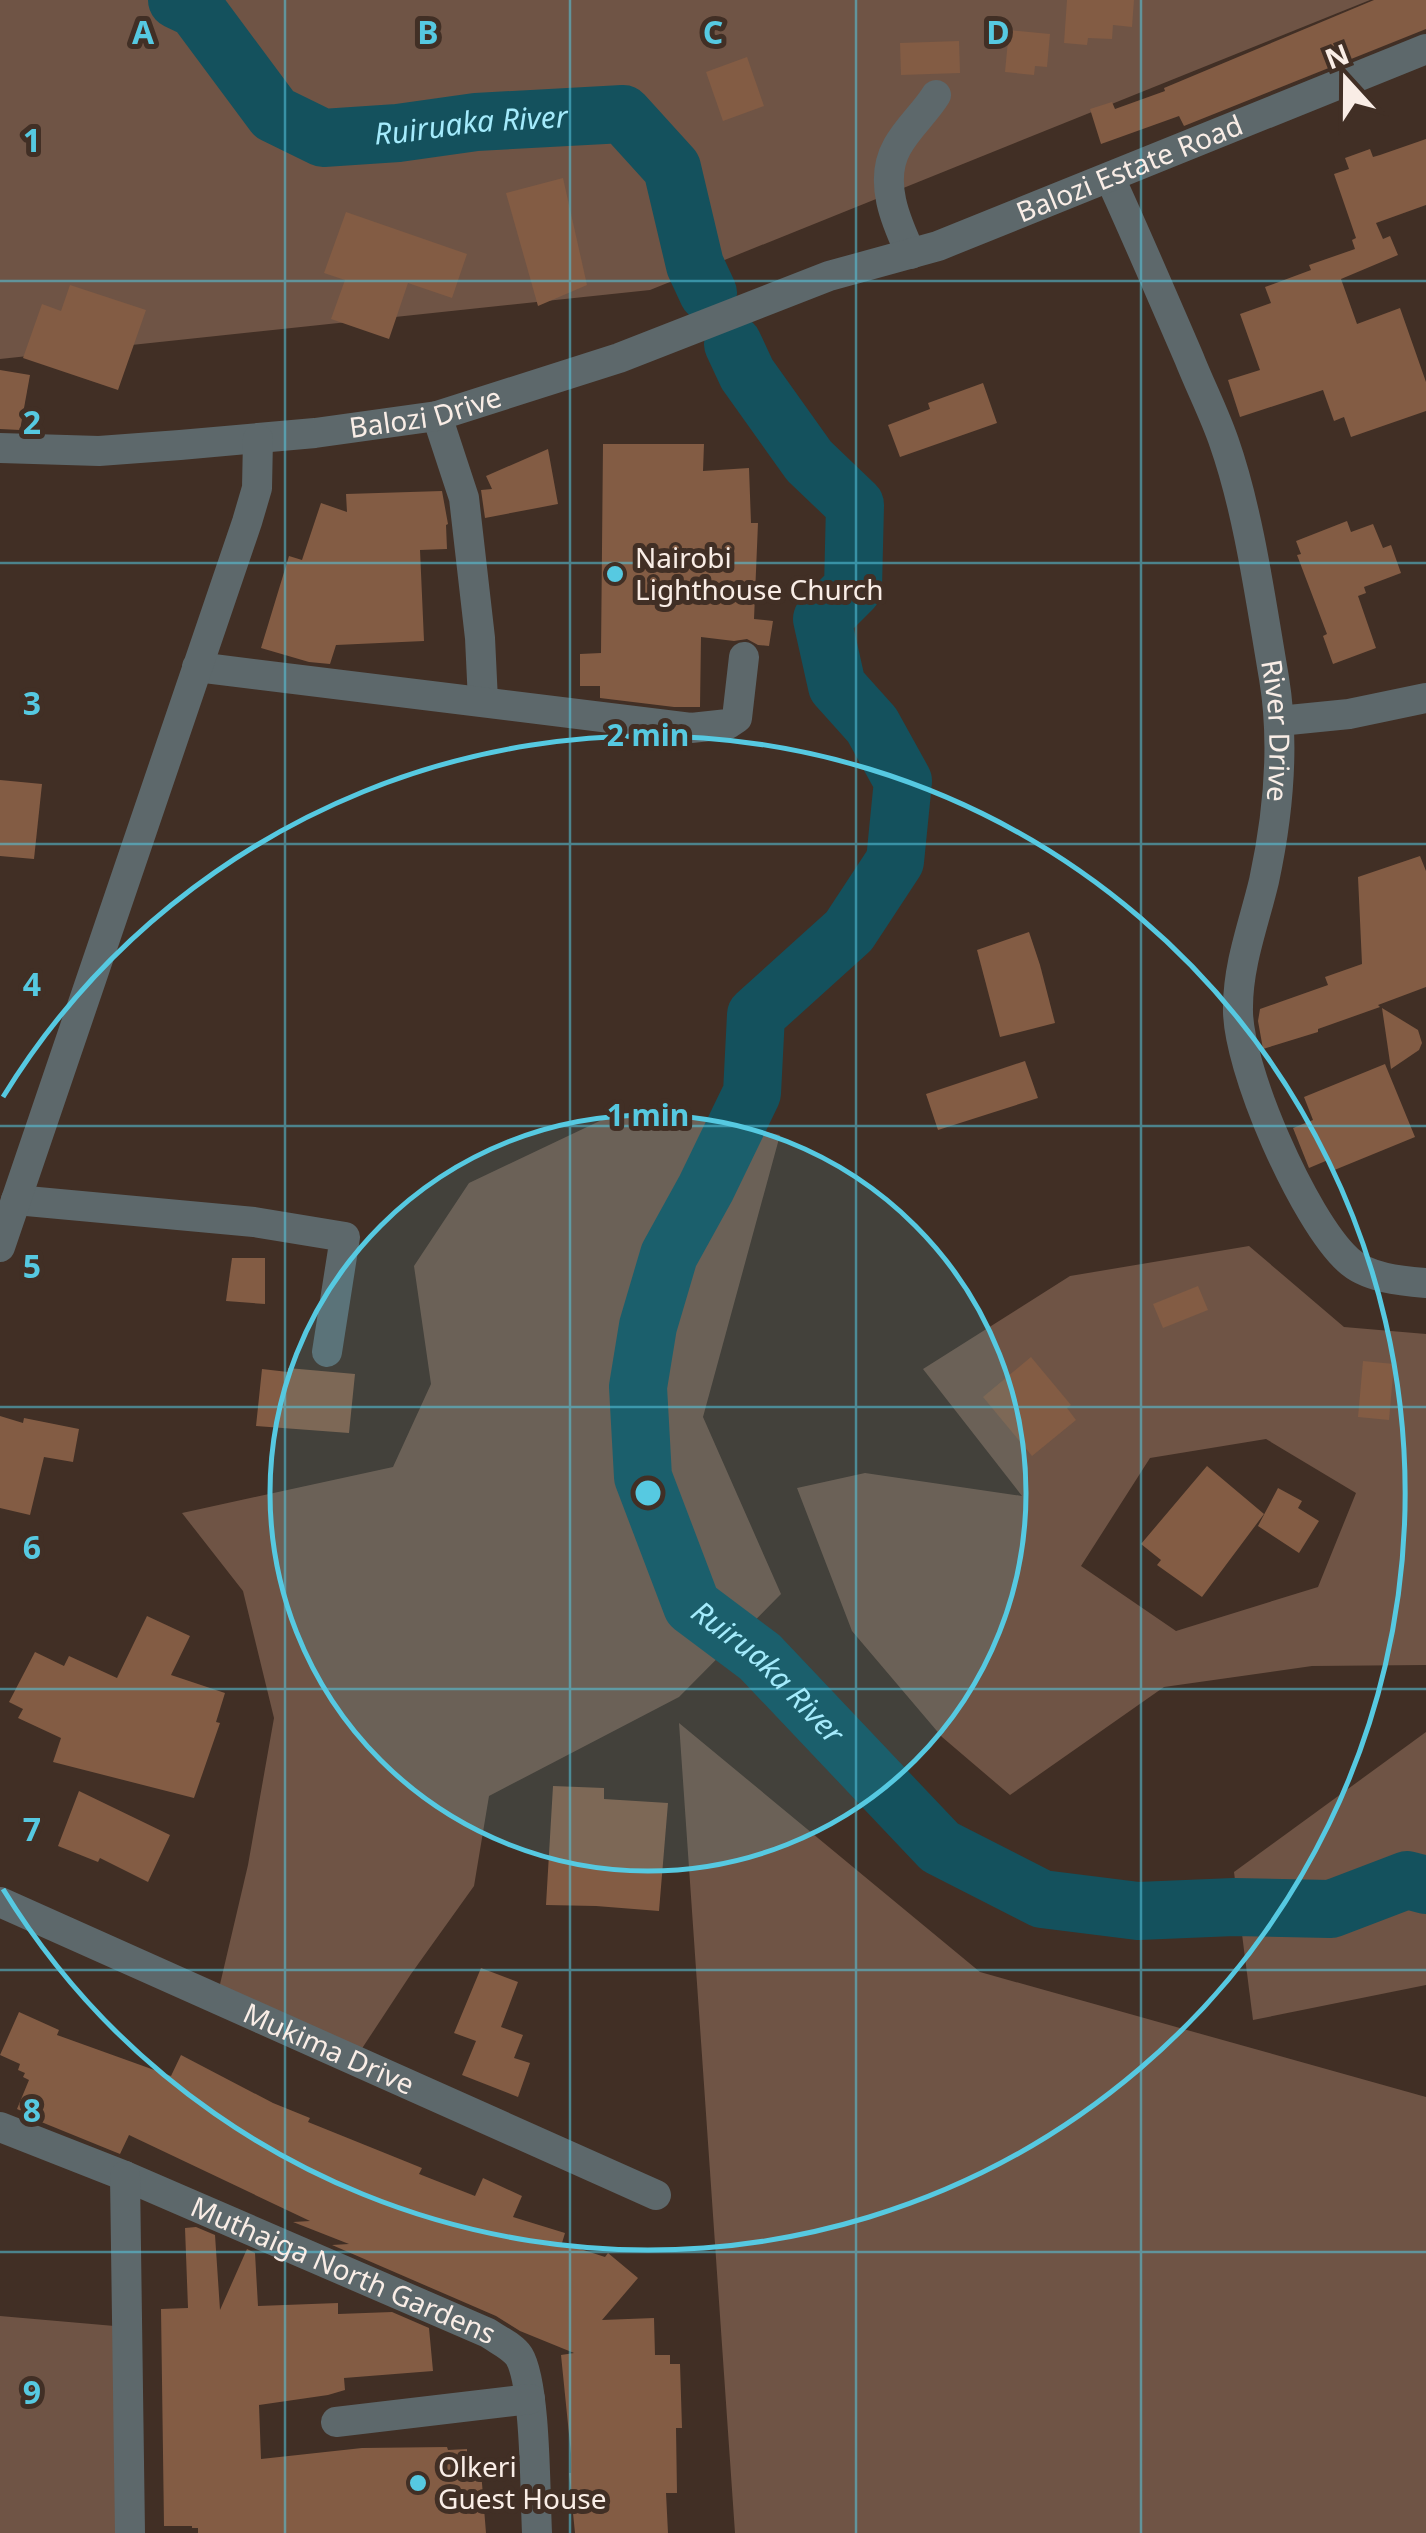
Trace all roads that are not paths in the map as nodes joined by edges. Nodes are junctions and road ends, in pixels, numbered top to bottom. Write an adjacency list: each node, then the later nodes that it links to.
1 (1426, 50): 3 (street, Balozi Estate Road)
2 (936, 95): 4 (street)
3 (1110, 178): 4 (street, Balozi Estate Road); 13 (street, River Drive)
4 (910, 254): 5 (street, Balozi Estate Road)
5 (829, 276): 6 (street, Balozi Drive)
6 (437, 416): 7 (street, Balozi Drive); 12 (street)
7 (258, 439): 8 (street, Balozi Drive); 10 (street)
8 (0, 448)
9 (744, 658): 12 (street)
10 (197, 668): 12 (street); 14 (street)
11 (1426, 698): 13 (street)
12 (482, 701)
13 (1279, 721): 16 (street, River Drive)
14 (16, 1200): 15 (street); 17 (street)
15 (0, 1247)
16 (1426, 1283)
17 (327, 1352)
18 (0, 1902): 21 (street, Mukima Drive)
19 (0, 2127): 20 (street, Muthaiga North Gardens)
20 (126, 2176): 22 (street, Muthaiga North Gardens); 24 (street)
21 (656, 2194)
22 (530, 2399): 23 (street); 25 (street, Muthaiga North Gardens)
23 (336, 2422)
24 (130, 2533)
25 (537, 2533)

